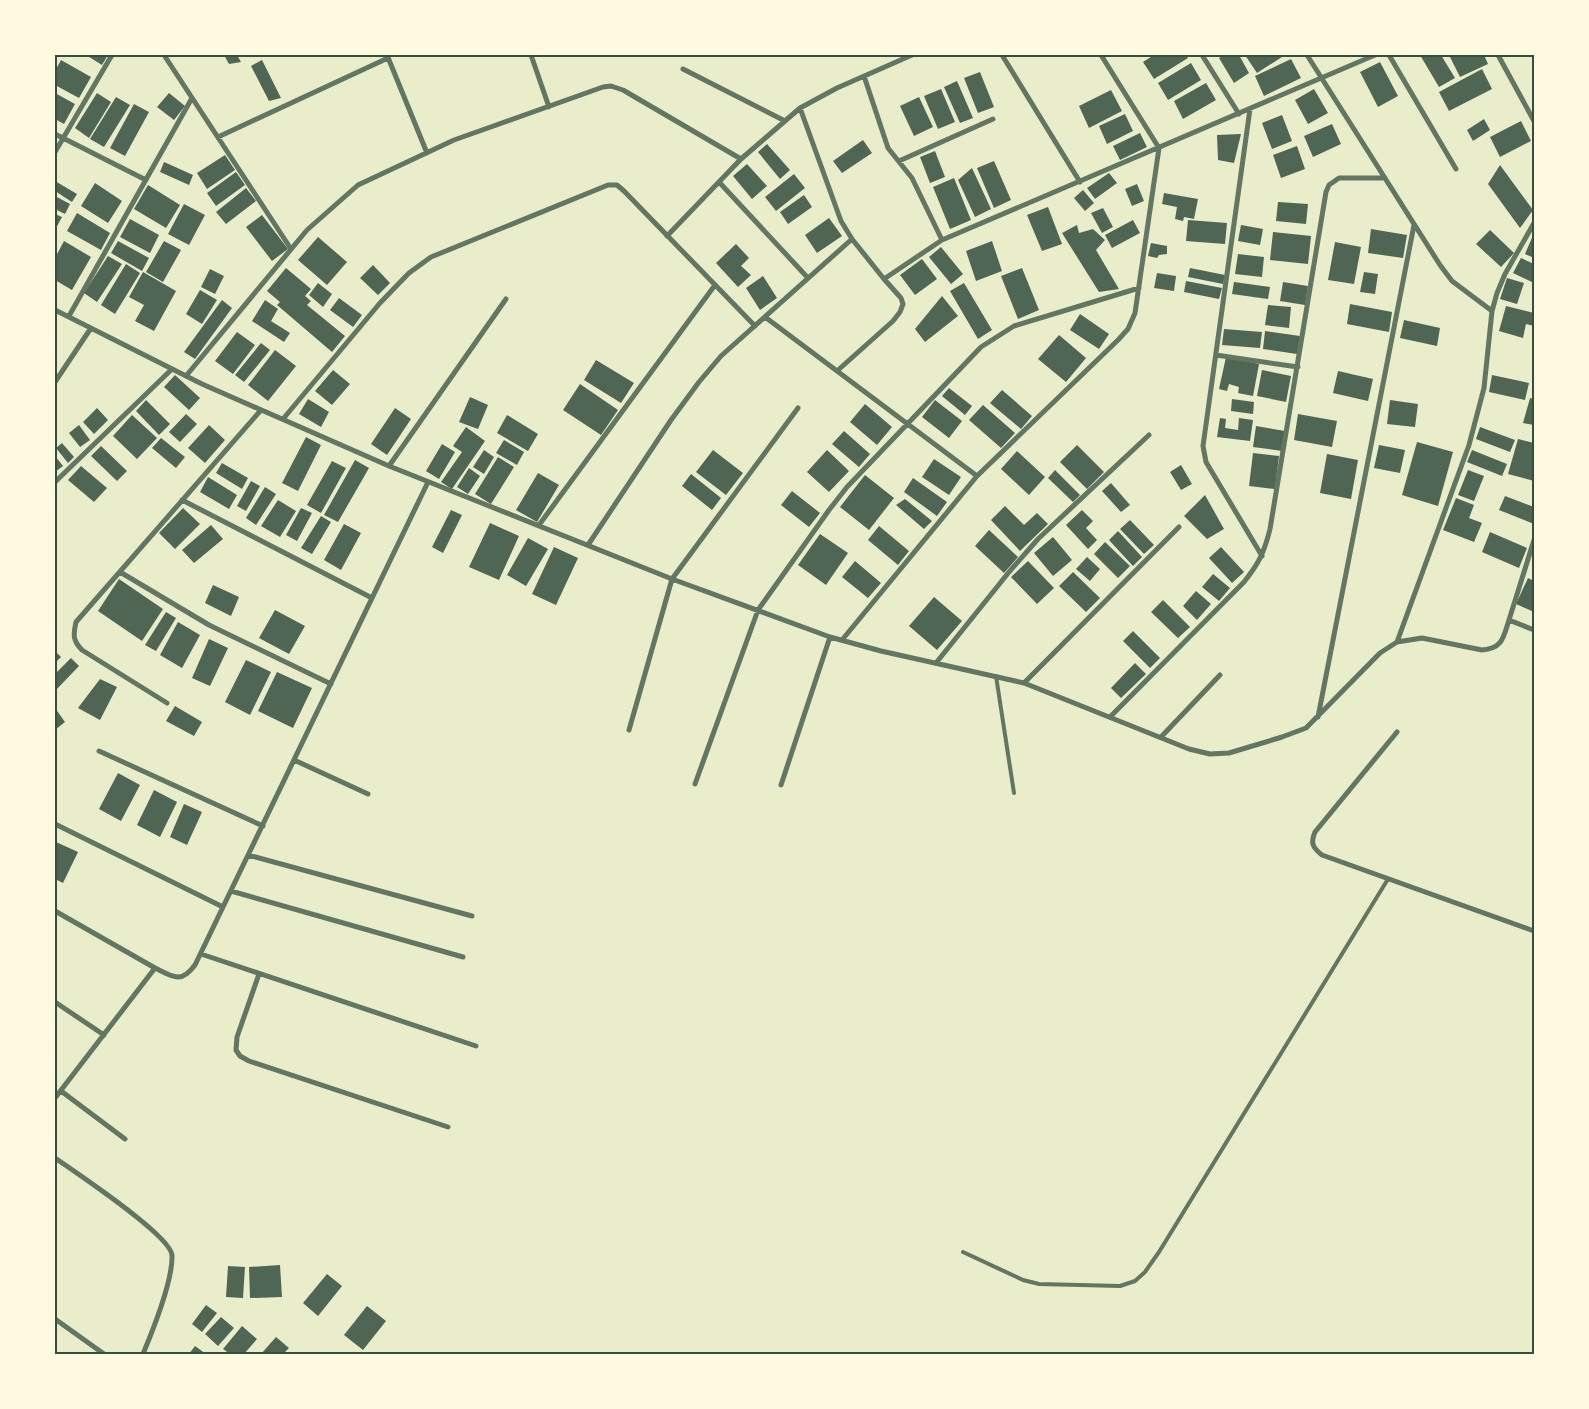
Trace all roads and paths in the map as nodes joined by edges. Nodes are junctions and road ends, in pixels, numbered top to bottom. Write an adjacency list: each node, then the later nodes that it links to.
1 (112, 55): 26 (street)
2 (164, 55): 16 (street)
3 (531, 55): 17 (street)
4 (912, 55): 14 (street)
5 (1002, 55): 36 (street)
6 (1101, 55): 27 (street)
7 (1202, 55): 20 (street)
8 (1307, 55): 15 (street)
9 (1375, 55): 15 (street)
10 (1389, 55): 32 (street)
11 (1498, 55): 23 (street)
12 (387, 56): 25 (street); 29 (street)
13 (683, 69): 22 (street)
14 (864, 76): 18 (street); 31 (street)
15 (1322, 78): 19 (street); 33 (street)
16 (192, 98): 25 (street); 34 (street)
17 (549, 106): 29 (street); 30 (street)
18 (800, 108): 22 (street); 40 (street)
19 (1250, 109): 20 (street); 54 (street)
20 (1239, 114): 27 (street)
21 (992, 119): 31 (street)
22 (785, 121): 30 (street)
23 (1534, 122)
24 (55, 134): 26 (street)
25 (218, 137): 42 (street)
26 (63, 138): 28 (street); 34 (street)
27 (1159, 148): 36 (street); 46 (street)
28 (55, 152)
29 (427, 153): 42 (street)
30 (741, 159): 35 (street)
31 (899, 161): 41 (street)
32 (1456, 169)
33 (1385, 178): 38 (street); 55 (street)
34 (146, 180): 50 (street)
35 (719, 182): 39 (street); 43 (street)
36 (1080, 182): 41 (street)
37 (1534, 223): 49 (street)
38 (1414, 225): 49 (street); 91 (street)
39 (667, 236): 45 (street); 62 (street)
40 (852, 239): 43 (street); 44 (street)
41 (942, 240): 44 (street)
42 (292, 249): 58 (street)
43 (808, 278): 51 (street)
44 (884, 279): 57 (street)
45 (715, 285): 52 (street); 70 (street)
46 (1139, 288): 63 (street); 66 (street)
47 (506, 300): 65 (street)
48 (55, 310): 50 (street)
49 (1492, 311): 83 (street)
50 (69, 316): 53 (street)
51 (765, 317): 52 (street); 57 (street)
52 (755, 326): 73 (street)
53 (91, 328): 56 (street); 59 (street)
54 (1216, 355): 55 (street); 74 (street)
55 (1298, 367): 74 (street)
56 (172, 369): 58 (street); 67 (street)
57 (837, 371): 63 (street)
58 (186, 376): 61 (street)
59 (55, 382)
60 (798, 408): 76 (street)
61 (261, 410): 62 (street); 69 (street)
62 (283, 419): 65 (street)
63 (908, 424): 66 (street); 78 (street)
64 (1149, 435): 84 (street)
65 (389, 466): 68 (street)
66 (977, 476): 82 (street)
67 (55, 482)
68 (428, 482): 70 (street); 77 (street)
69 (182, 500): 75 (street); 77 (street)
70 (539, 526): 73 (street)
71 (1179, 527): 87 (street)
72 (1534, 540): 79 (street)
73 (588, 544): 76 (street)
74 (1262, 556): 90 (street)
75 (120, 572): 88 (street); 89 (street)
76 (672, 579): 78 (street); 92 (street)
77 (372, 598): 88 (street)
78 (758, 610): 81 (street); 97 (street)
79 (1509, 620): 80 (street); 83 (street)
80 (1534, 630)
81 (830, 637): 82 (street); 98 (street)
82 (842, 640): 84 (street)
83 (1397, 642): 91 (street)
84 (936, 663): 86 (street)
85 (1220, 675): 94 (street)
86 (996, 676): 87 (street); 99 (lane)
87 (1024, 683): 90 (street)
88 (331, 684): 96 (street)
89 (167, 704)
90 (1110, 717): 94 (street)
91 (1318, 717): 94 (street)
92 (629, 730)
93 (1397, 732): 104 (street)
94 (1161, 738)
95 (99, 751): 102 (street)
96 (294, 760): 100 (street); 102 (street)
97 (695, 784)
98 (781, 785)
99 (1014, 793)
100 (368, 794)
101 (55, 824): 106 (street)
102 (263, 826): 103 (street)
103 (248, 855): 105 (street); 108 (street)
104 (1388, 879): 109 (street); 122 (lane)
105 (231, 891): 106 (street); 111 (street)
106 (223, 907): 110 (street)
107 (55, 911): 112 (street)
108 (472, 916)
109 (1534, 931)
110 (201, 954): 112 (street); 113 (street)
111 (463, 957)
112 (156, 968): 115 (street)
113 (259, 974): 116 (street); 119 (street)
114 (55, 1002): 115 (street)
115 (104, 1035): 117 (street)
116 (476, 1046)
117 (61, 1091): 118 (street); 120 (street)
118 (55, 1098)
119 (448, 1127)
120 (125, 1139)
121 (55, 1158): 125 (street)
122 (963, 1252)
123 (55, 1319): 124 (street)
124 (104, 1354)
125 (143, 1354)

